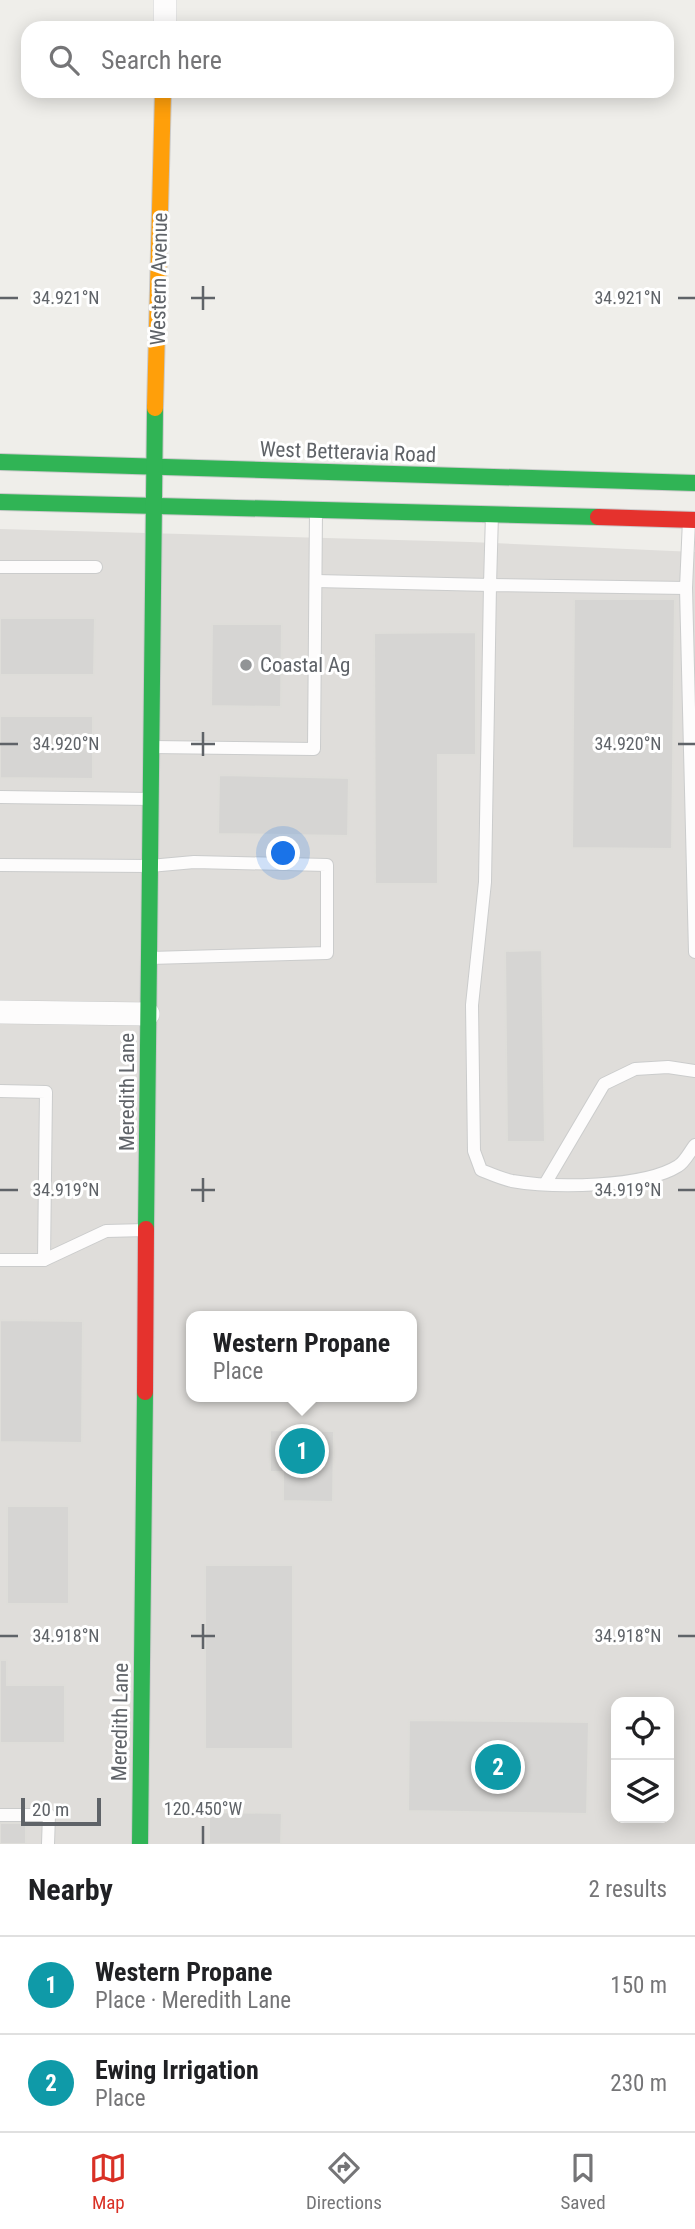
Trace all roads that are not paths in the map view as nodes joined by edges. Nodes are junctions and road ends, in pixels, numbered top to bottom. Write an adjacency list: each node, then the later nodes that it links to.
1 (165, 0): 2 (street)
2 (164, 21)
3 (163, 98): 5 (street, Western Avenue)
4 (0, 462): 5 (street, West Betteravia Road)
5 (154, 467): 6 (street, West Betteravia Road); 8 (street, Meredith Lane)
6 (695, 483)
7 (0, 502): 8 (street)
8 (154, 505): 9 (street); 17 (street, Meredith Lane)
9 (316, 509): 10 (street); 14 (lane)
10 (492, 514): 11 (street); 15 (lane)
11 (692, 520): 16 (lane)
12 (0, 567): 13 (lane)
13 (96, 567)
14 (316, 581): 15 (lane); 17 (lane)
15 (489, 585): 16 (lane); 29 (lane)
16 (687, 588): 22 (lane)
17 (151, 747): 19 (street, Meredith Lane)
18 (0, 797): 19 (lane)
19 (151, 799): 21 (street, Meredith Lane)
20 (0, 865): 21 (lane)
21 (150, 866): 23 (street, Meredith Lane); 23 (lane)
22 (695, 952)
23 (149, 958): 25 (street, Meredith Lane)
24 (0, 1012): 25 (street)
25 (148, 1014): 30 (street, Meredith Lane)
26 (695, 1071): 29 (lane)
27 (0, 1091): 32 (lane)
28 (695, 1144): 29 (lane)
29 (545, 1184)
30 (147, 1230): 32 (lane); 35 (street, Meredith Lane)
31 (0, 1260): 32 (lane)
32 (44, 1260)
33 (0, 1815): 34 (lane)
34 (48, 1844)
35 (139, 1844)

